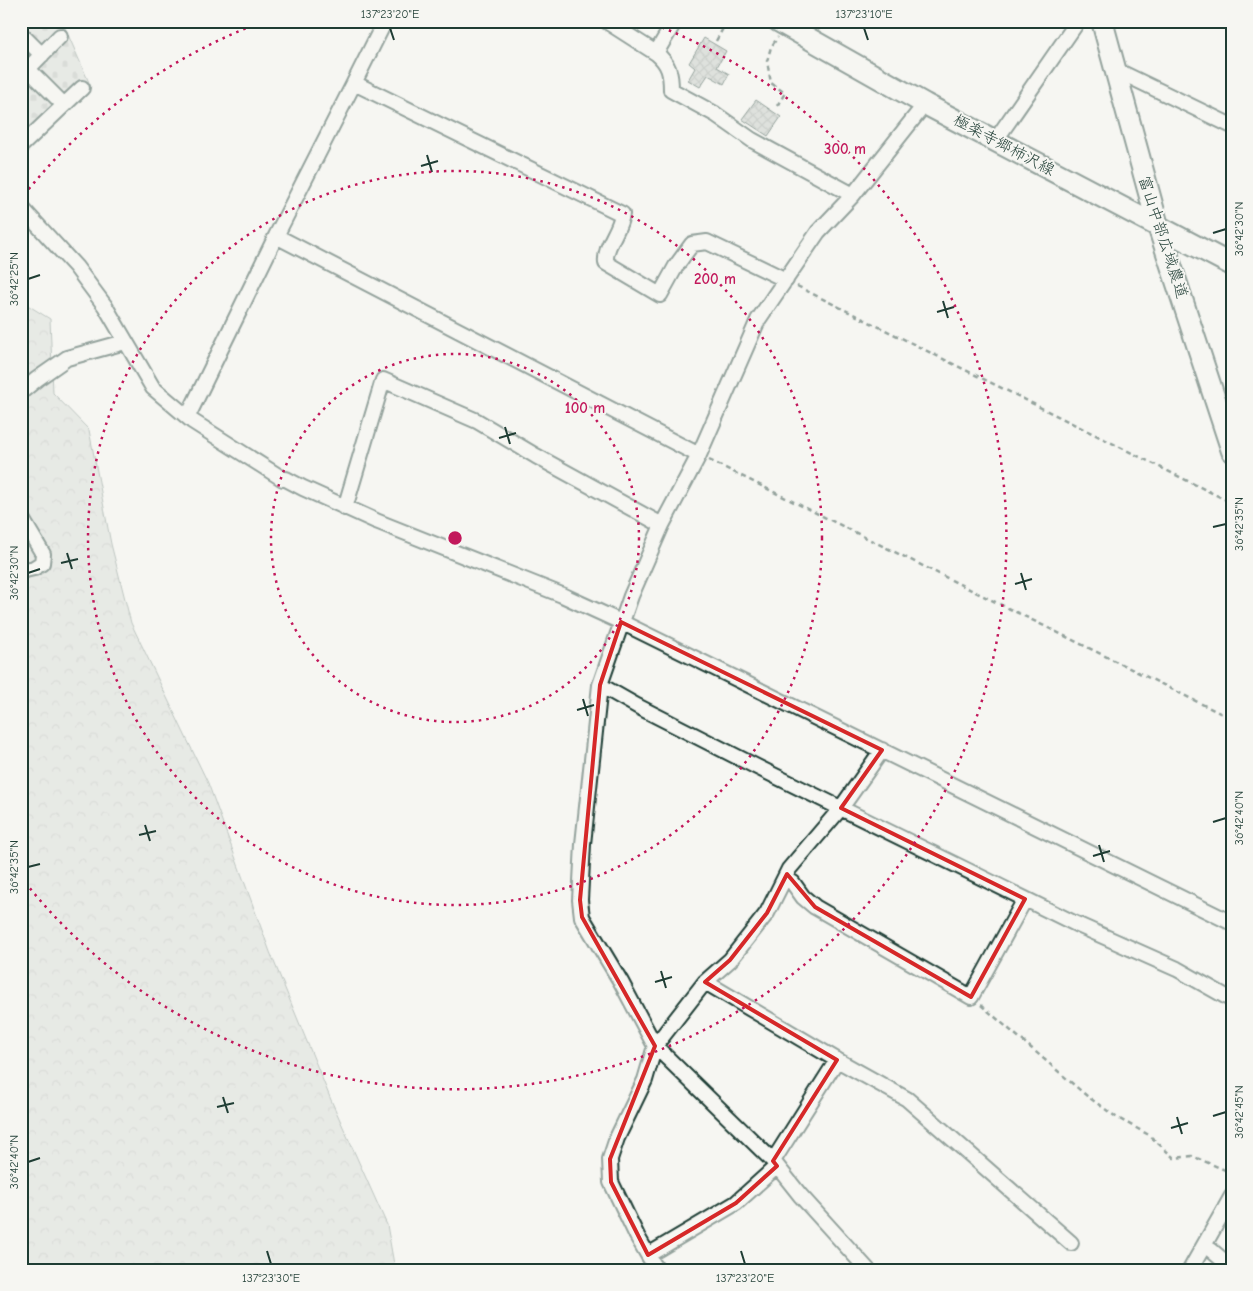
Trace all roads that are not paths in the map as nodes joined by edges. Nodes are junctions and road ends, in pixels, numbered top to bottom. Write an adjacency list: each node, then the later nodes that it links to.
1 (385, 21): 13 (street)
2 (606, 21): 9 (street)
3 (675, 21): 9 (street)
4 (1078, 21): 18 (street)
5 (1102, 21): 11 (main road, 富山中部広域農道)
6 (782, 24): 15 (main road, 極楽寺郷柿沢線)
7 (21, 34): 10 (street)
8 (60, 36): 10 (street)
9 (656, 53): 20 (street)
10 (42, 55): 12 (street)
11 (1114, 69): 17 (street); 22 (main road, 富山中部広域農道)
12 (25, 72): 16 (street)
13 (354, 83): 23 (street); 25 (street)
14 (82, 88): 16 (street)
15 (925, 104): 18 (main road, 極楽寺郷柿沢線); 20 (street)
16 (64, 105): 19 (street)
17 (1232, 126)
18 (995, 141): 22 (main road, 極楽寺郷柿沢線)
19 (21, 146)
20 (853, 195): 25 (street)
21 (21, 207): 26 (street)
22 (1158, 226): 24 (main road, 極楽寺郷柿沢線); 29 (main road, 富山中部広域農道)
23 (276, 236): 28 (street); 30 (street)
24 (1232, 265)
25 (786, 280): 30 (street)
26 (125, 342): 27 (street); 28 (street)
27 (21, 392)
28 (188, 416): 31 (street)
29 (1232, 450)
30 (699, 455): 33 (street)
31 (345, 508): 33 (street); 35 (street)
32 (21, 517): 34 (street)
33 (662, 525): 35 (street)
34 (21, 571)
35 (621, 622): 36 (street); 37 (street)
36 (600, 685): 38 (street); 44 (street)
37 (882, 750): 38 (street); 41 (street)
38 (841, 808): 39 (street); 40 (street)
39 (785, 878): 40 (street); 42 (street)
40 (1025, 899): 43 (street)
41 (1232, 923)
42 (705, 982): 44 (street); 45 (street)
43 (1232, 1000)
44 (656, 1046): 46 (street); 50 (street)
45 (837, 1060): 46 (street); 48 (street)
46 (775, 1164): 50 (street); 53 (street)
47 (1232, 1196): 54 (street)
48 (1071, 1243)
49 (1211, 1250): 51 (street)
50 (648, 1255): 52 (street)
51 (1232, 1268)
52 (656, 1270)
53 (868, 1270)
54 (1190, 1270)

